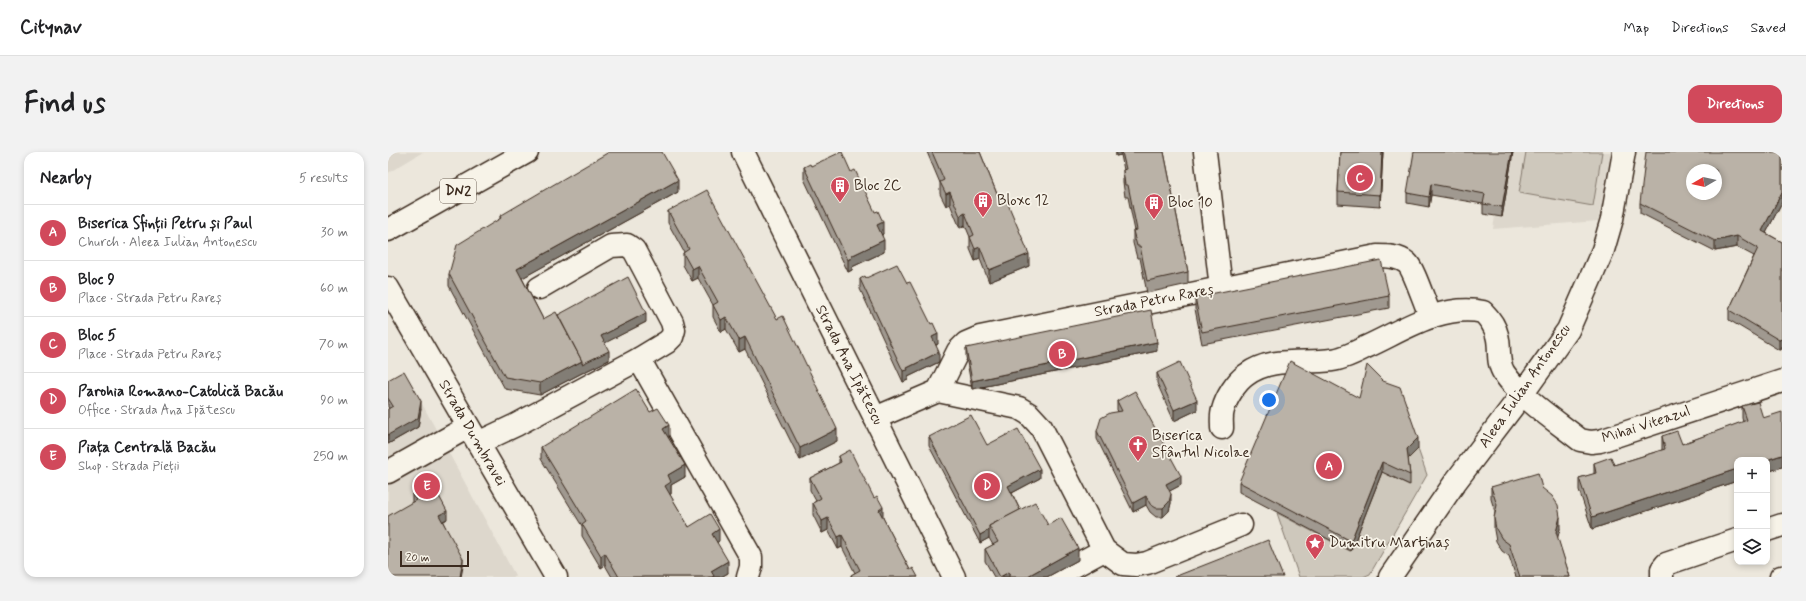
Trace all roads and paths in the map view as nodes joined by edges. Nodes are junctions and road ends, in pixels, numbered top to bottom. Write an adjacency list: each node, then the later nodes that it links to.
1 (527, 152): 5 (street, DN2)
2 (743, 152): 14 (street, Strada Ana Ipătescu)
3 (1205, 152): 8 (street)
4 (1624, 152): 13 (street, Aleea Iulian Antonescu)
5 (388, 230)
6 (388, 288): 16 (street, Strada Dumbravei)
7 (539, 288): 10 (street)
8 (1221, 288): 9 (street, Strada Petru Rareș); 12 (street, Strada Petru Rareș)
9 (1431, 317): 13 (street); 15 (street)
10 (639, 359): 16 (street); 24 (street)
11 (1782, 381): 13 (street, Mihai Viteazul)
12 (938, 391): 14 (street); 22 (street)
13 (1523, 393): 27 (street, Aleea Iulian Antonescu)
14 (875, 418): 25 (street, Strada Ana Ipătescu)
15 (1222, 428)
16 (473, 435): 17 (street); 23 (street, Strada Dumbravei)
17 (388, 472)
18 (1782, 525): 20 (street)
19 (1241, 526): 22 (street)
20 (1770, 529)
21 (1734, 541): 28 (street)
22 (1104, 550): 26 (street)
23 (556, 577)
24 (748, 577)
25 (954, 577)
26 (1054, 577)
27 (1390, 577)
28 (1662, 577)

